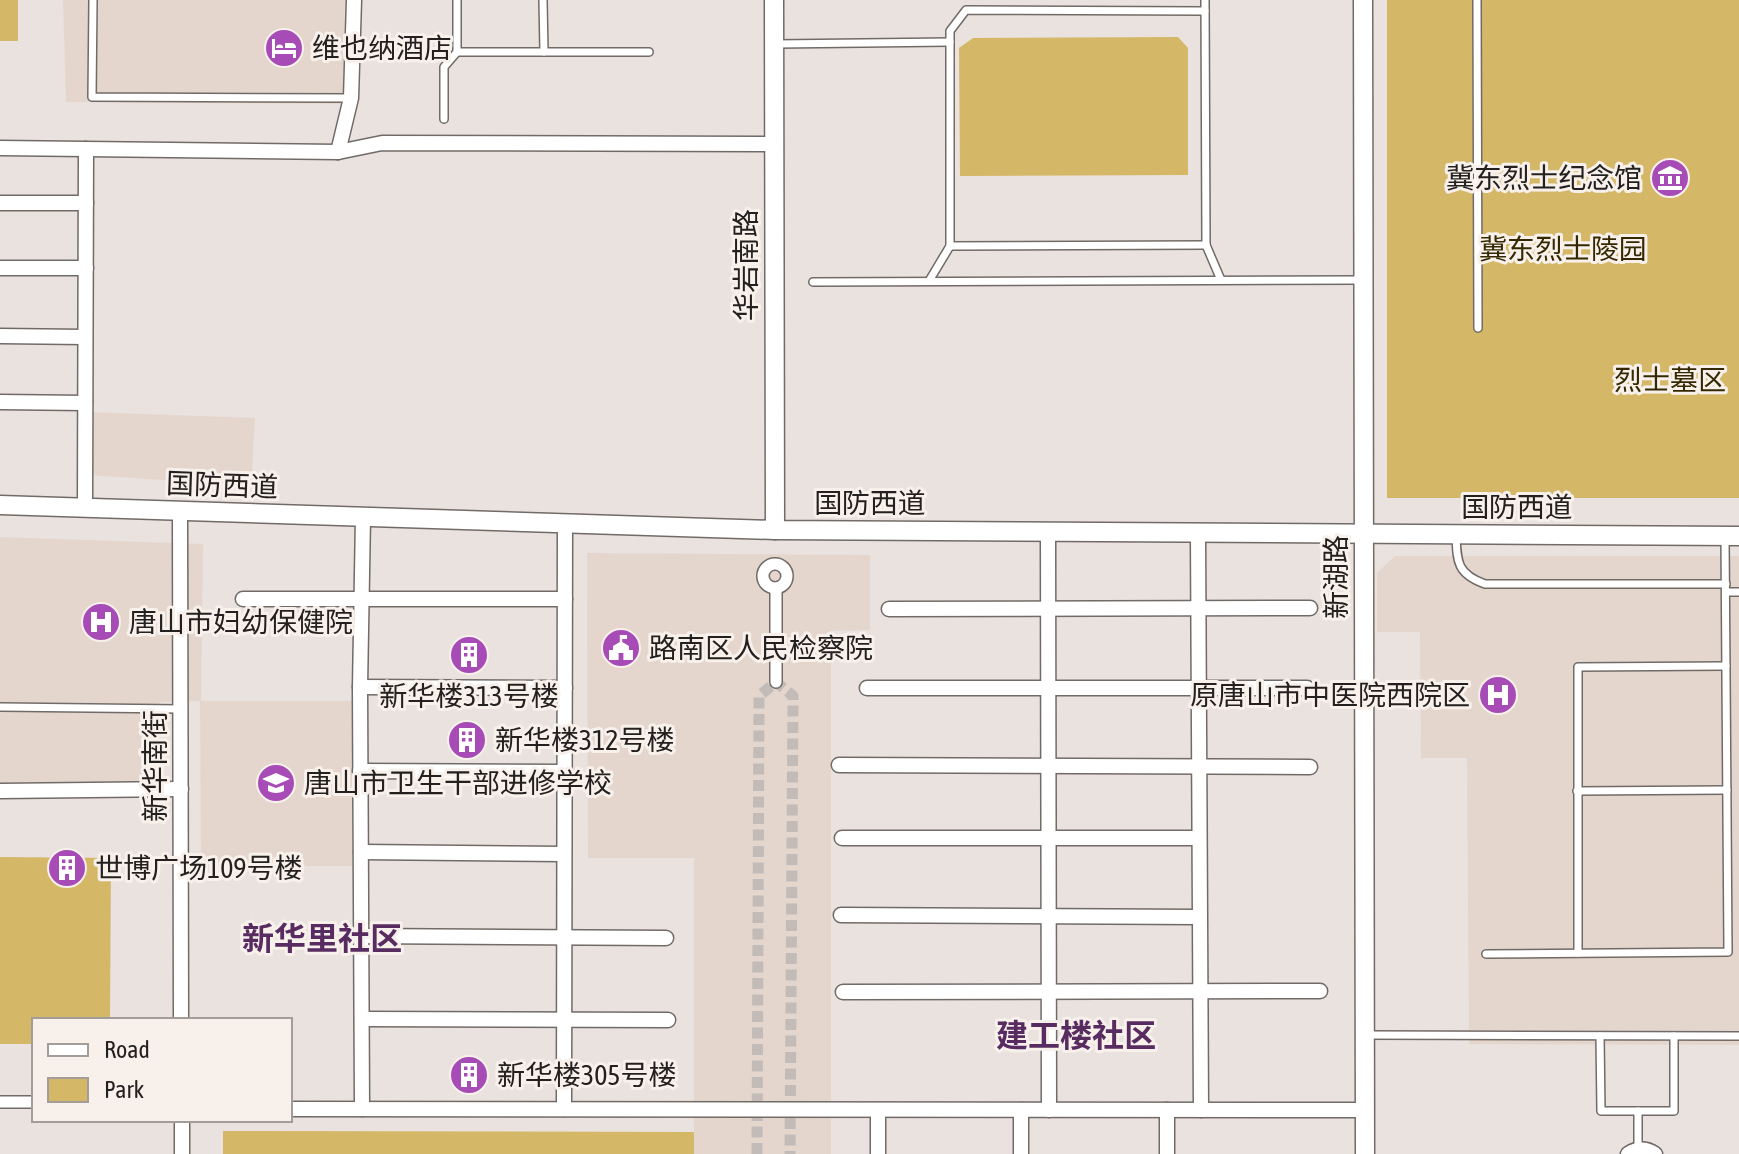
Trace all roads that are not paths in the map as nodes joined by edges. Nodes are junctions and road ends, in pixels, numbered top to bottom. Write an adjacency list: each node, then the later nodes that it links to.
1 (93, 0): 15 (lane)
2 (354, 0): 15 (street)
3 (457, 0): 12 (lane)
4 (543, 0): 13 (lane)
5 (774, 0): 11 (street, 华岩南路)
6 (1205, 0): 9 (lane)
7 (1363, 0): 28 (street, 新湖路)
8 (1477, 0): 31 (lane)
9 (1205, 11): 10 (lane); 23 (lane)
10 (950, 42): 11 (lane); 24 (lane)
11 (774, 44): 17 (street, 华岩南路)
12 (457, 52): 13 (lane); 16 (lane)
13 (544, 52): 14 (lane)
14 (649, 52)
15 (351, 98): 20 (street)
16 (444, 119)
17 (773, 144): 20 (street); 46 (street, 华岩南路)
18 (0, 148): 19 (street)
19 (86, 149): 20 (street); 22 (street)
20 (338, 152)
21 (0, 203): 22 (street)
22 (86, 203): 26 (street)
23 (1206, 245): 24 (lane); 27 (lane)
24 (950, 246): 29 (lane)
25 (0, 268): 26 (street)
26 (86, 268): 33 (street)
27 (1221, 280): 28 (lane); 29 (lane)
28 (1365, 280): 43 (street, 新湖路)
29 (929, 281): 30 (lane)
30 (813, 282)
31 (1478, 328)
32 (0, 336): 33 (street)
33 (85, 337): 35 (street)
34 (0, 402): 35 (street)
35 (85, 403): 37 (street)
36 (0, 505): 37 (street, 国防西道)
37 (85, 508): 38 (street, 国防西道)
38 (180, 511): 39 (street, 国防西道); 67 (street, 新华南街)
39 (363, 517): 40 (street, 国防西道); 52 (street)
40 (565, 523): 46 (street, 国防西道); 53 (street)
41 (1048, 532): 42 (street, 国防西道); 46 (street, 国防西道); 54 (street)
42 (1198, 534): 43 (street, 国防西道); 55 (street)
43 (1364, 535): 44 (street, 国防西道); 101 (street, 新湖路)
44 (1456, 535): 45 (street, 国防西道); 49 (lane)
45 (1732, 536): 49 (lane)
46 (774, 540): 47 (street)
47 (775, 564): 48 (street); 48 (street)
48 (776, 588): 59 (street)
49 (1726, 588): 50 (lane); 58 (lane)
50 (1739, 592)
51 (243, 599): 52 (street)
52 (362, 599): 53 (street); 60 (street)
53 (565, 599): 61 (street)
54 (1047, 608): 55 (street); 57 (street); 65 (street)
55 (1198, 608): 56 (street); 63 (street)
56 (1310, 608)
57 (889, 609)
58 (1726, 666): 68 (lane); 79 (lane)
59 (776, 682)
60 (360, 687): 61 (street); 74 (street)
61 (565, 688): 75 (street)
62 (867, 688): 65 (street)
63 (1198, 688): 64 (street); 65 (street); 72 (street)
64 (1307, 688)
65 (1048, 689): 71 (street)
66 (0, 707): 67 (lane)
67 (181, 709): 76 (street, 新华南街)
68 (1727, 755): 69 (lane); 77 (lane)
69 (1739, 755)
70 (839, 765): 71 (street)
71 (1048, 766): 72 (street); 81 (street)
72 (1199, 766): 73 (street); 82 (street)
73 (1310, 767)
74 (360, 771): 75 (street); 83 (street)
75 (565, 772): 84 (street)
76 (181, 789): 78 (street); 97 (street, 新华南街)
77 (1727, 790): 79 (lane); 91 (lane)
78 (0, 791)
79 (1577, 791): 91 (lane)
80 (842, 838): 81 (street)
81 (1049, 838): 82 (street); 86 (street)
82 (1199, 838): 87 (street)
83 (361, 852): 84 (street); 88 (street)
84 (564, 854): 90 (street)
85 (841, 915): 86 (street)
86 (1049, 916): 87 (street); 96 (street)
87 (1199, 917): 93 (street)
88 (361, 936): 90 (street); 98 (street)
89 (666, 938): 90 (street)
90 (564, 939): 99 (street)
91 (1578, 953): 92 (lane)
92 (1486, 954)
93 (1200, 991): 94 (street); 96 (street); 114 (street)
94 (1320, 991)
95 (843, 992): 96 (street)
96 (1049, 992): 112 (street)
97 (181, 1018)
98 (362, 1019): 99 (street); 108 (street)
99 (564, 1019): 100 (street); 109 (street)
100 (668, 1020)
101 (1365, 1035): 102 (lane); 115 (street, 新湖路)
102 (1600, 1036): 103 (lane); 116 (lane)
103 (1674, 1036): 104 (lane); 116 (lane)
104 (1739, 1036)
105 (0, 1102): 106 (street)
106 (32, 1102)
107 (292, 1109): 108 (street)
108 (362, 1109): 109 (street)
109 (564, 1109): 110 (street)
110 (878, 1110): 111 (street); 120 (street)
111 (1021, 1110): 112 (street); 121 (street)
112 (1049, 1110): 113 (street)
113 (1167, 1110): 114 (street); 122 (street)
114 (1201, 1110): 115 (street)
115 (1364, 1110): 123 (street, 新湖路)
116 (1638, 1111): 118 (lane)
117 (182, 1122): 119 (street)
118 (1633, 1152): 124 (street)
119 (182, 1154)
120 (878, 1154)
121 (1021, 1154)
122 (1167, 1154)
123 (1365, 1154)
124 (1655, 1154)

